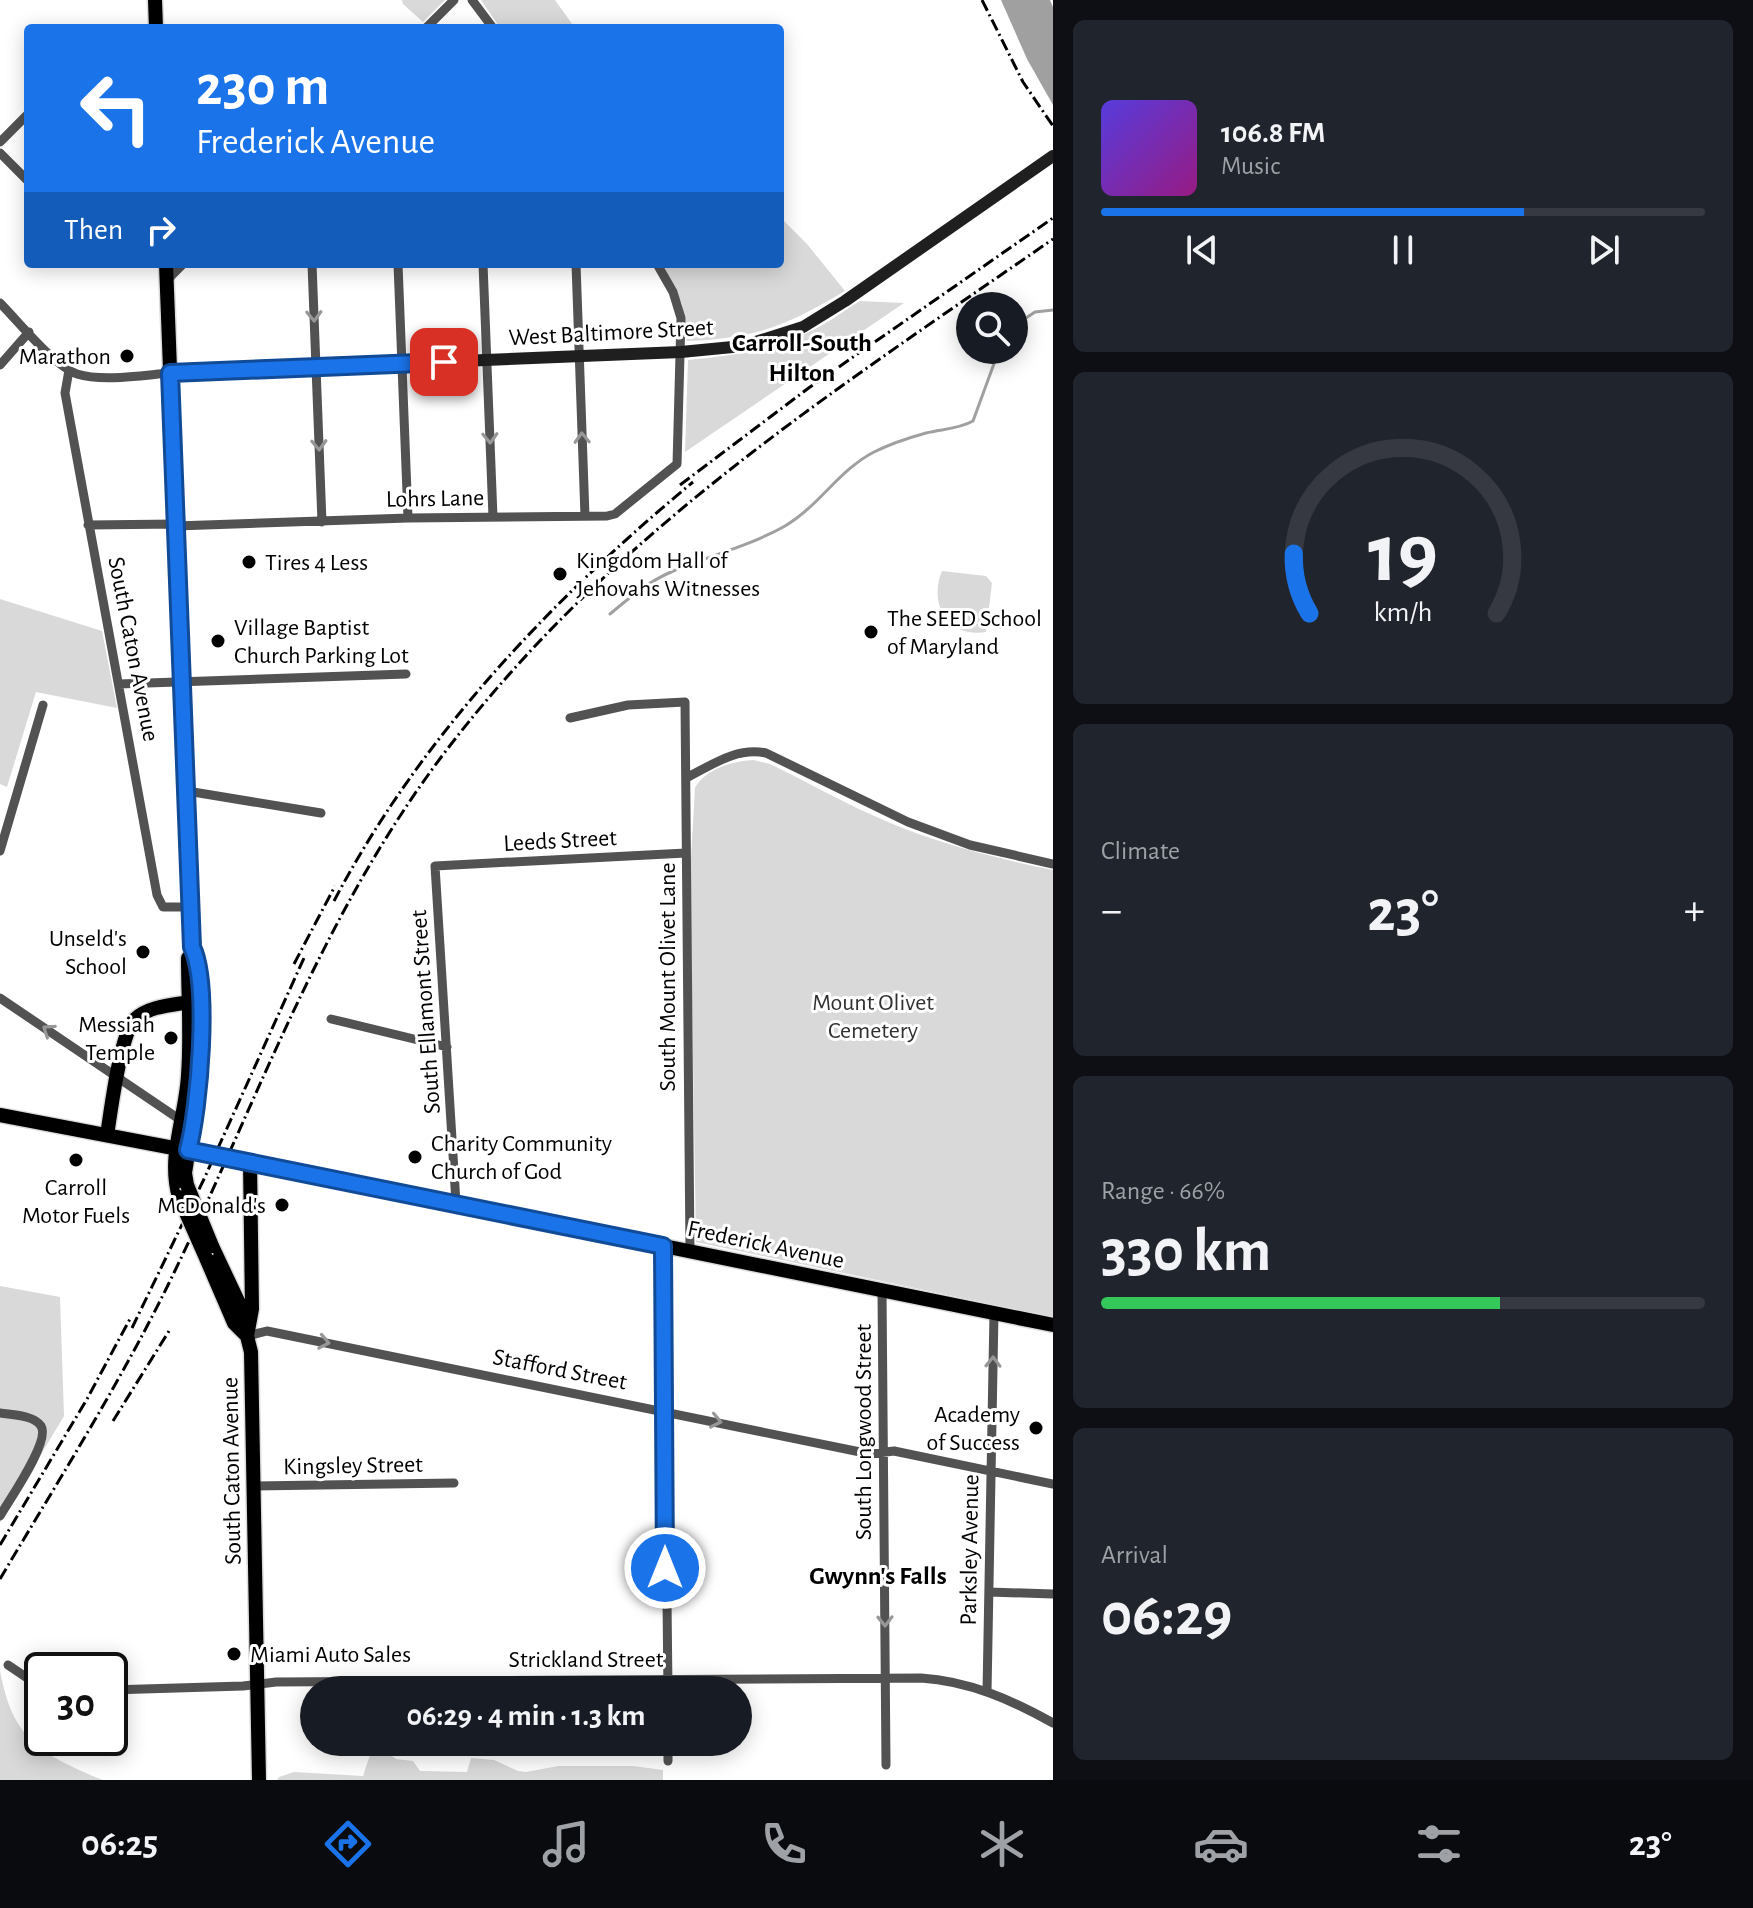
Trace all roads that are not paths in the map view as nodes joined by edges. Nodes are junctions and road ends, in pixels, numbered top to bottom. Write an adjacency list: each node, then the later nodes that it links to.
1 (155, 0): 4 (main road)
2 (454, 0): 5 (street)
3 (472, 0): 6 (street)
4 (156, 24)
5 (430, 24)
6 (490, 24)
7 (24, 118): 8 (street)
8 (0, 142)
9 (0, 153): 11 (street)
10 (1053, 156): 22 (main road, West Baltimore Street)
11 (24, 177)
12 (166, 268): 19 (main road)
13 (179, 268): 19 (street)
14 (312, 268): 27 (street, one-way to 27)
15 (398, 268): 25 (street)
16 (483, 268): 24 (street)
17 (576, 268): 23 (street)
18 (659, 268): 22 (street)
19 (166, 281): 29 (main road)
20 (0, 303): 21 (street)
21 (29, 332): 26 (street); 28 (street)
22 (681, 352): 23 (main road, West Baltimore Street); 30 (street, Lohrs Lane)
23 (579, 357): 24 (main road, West Baltimore Street); 30 (street, one-way to 23)
24 (487, 360): 25 (main road, West Baltimore Street); 31 (street, one-way to 31)
25 (402, 364): 27 (main road, West Baltimore Street); 32 (street)
26 (0, 365)
27 (316, 367): 29 (main road, West Baltimore Street); 33 (street, one-way to 33)
28 (69, 370): 29 (street, West Baltimore Street); 34 (street, South Caton Avenue)
29 (170, 373): 35 (main road)
30 (585, 516): 31 (street, Lohrs Lane)
31 (493, 517): 32 (street, Lohrs Lane)
32 (408, 518): 33 (street, Lohrs Lane)
33 (322, 522): 35 (street, Lohrs Lane)
34 (88, 525): 35 (street, Lohrs Lane); 38 (street, South Caton Avenue)
35 (176, 525): 37 (main road)
36 (406, 674): 37 (street)
37 (183, 682): 38 (street); 42 (main road)
38 (119, 684): 48 (street, South Caton Avenue)
39 (43, 705): 44 (street)
40 (570, 718): 41 (street, South Mount Olivet Lane)
41 (686, 778): 45 (street, South Mount Olivet Lane); 46 (street)
42 (187, 791): 43 (street); 48 (main road)
43 (321, 813)
44 (0, 851)
45 (686, 853): 47 (street, Leeds Street); 61 (street, South Mount Olivet Lane)
46 (1053, 864)
47 (435, 866): 52 (street, South Ellamont Street)
48 (192, 907): 50 (main road)
49 (0, 998): 53 (street, one-way to 49)
50 (194, 1002): 53 (main road); 55 (main road); 57 (main road)
51 (331, 1019): 52 (street)
52 (447, 1047): 59 (street, South Ellamont Street)
53 (118, 1078): 55 (street); 56 (main road)
54 (0, 1115): 56 (main road, Frederick Avenue)
55 (182, 1121): 57 (main road)
56 (107, 1135): 57 (main road, Frederick Avenue)
57 (182, 1149): 58 (main road, Frederick Avenue, bridge); 65 (main road, bridge)
58 (245, 1161): 59 (main road, Frederick Avenue); 65 (main road, South Caton Avenue)
59 (456, 1203): 60 (main road, Frederick Avenue)
60 (663, 1246): 61 (main road, Frederick Avenue); 66 (street)
61 (690, 1251): 62 (main road, Frederick Avenue)
62 (882, 1291): 63 (main road, Frederick Avenue); 68 (street, South Longwood Street)
63 (994, 1313): 64 (main road, Frederick Avenue); 69 (street, Parksley Avenue, one-way to 63)
64 (1053, 1325)
65 (247, 1336): 66 (street, Stafford Street, one-way to 66); 72 (main road, South Caton Avenue)
66 (665, 1410): 68 (street, Stafford Street, one-way to 68); 78 (street)
67 (0, 1413): 73 (street)
68 (883, 1452): 69 (street, Stafford Street); 79 (street, South Longwood Street, one-way to 79)
69 (991, 1470): 71 (street, Stafford Street); 74 (street, Parksley Avenue)
70 (454, 1483): 72 (street, Kingsley Street)
71 (1053, 1484)
72 (254, 1486): 82 (main road, South Caton Avenue)
73 (0, 1516)
74 (989, 1592): 75 (street); 84 (street, Parksley Avenue)
75 (1053, 1594)
76 (8, 1665): 77 (street)
77 (24, 1676)
78 (667, 1676)
79 (886, 1678): 80 (street, Strickland Street); 84 (street, Strickland Street); 88 (street, South Longwood Street)
80 (752, 1679)
81 (300, 1683): 82 (street, Strickland Street)
82 (257, 1684): 83 (street, Strickland Street); 89 (main road, South Caton Avenue)
83 (128, 1689)
84 (987, 1692): 85 (street, Strickland Street)
85 (1053, 1723)
86 (668, 1756): 87 (street)
87 (668, 1761)
88 (886, 1765)
89 (259, 1780)

